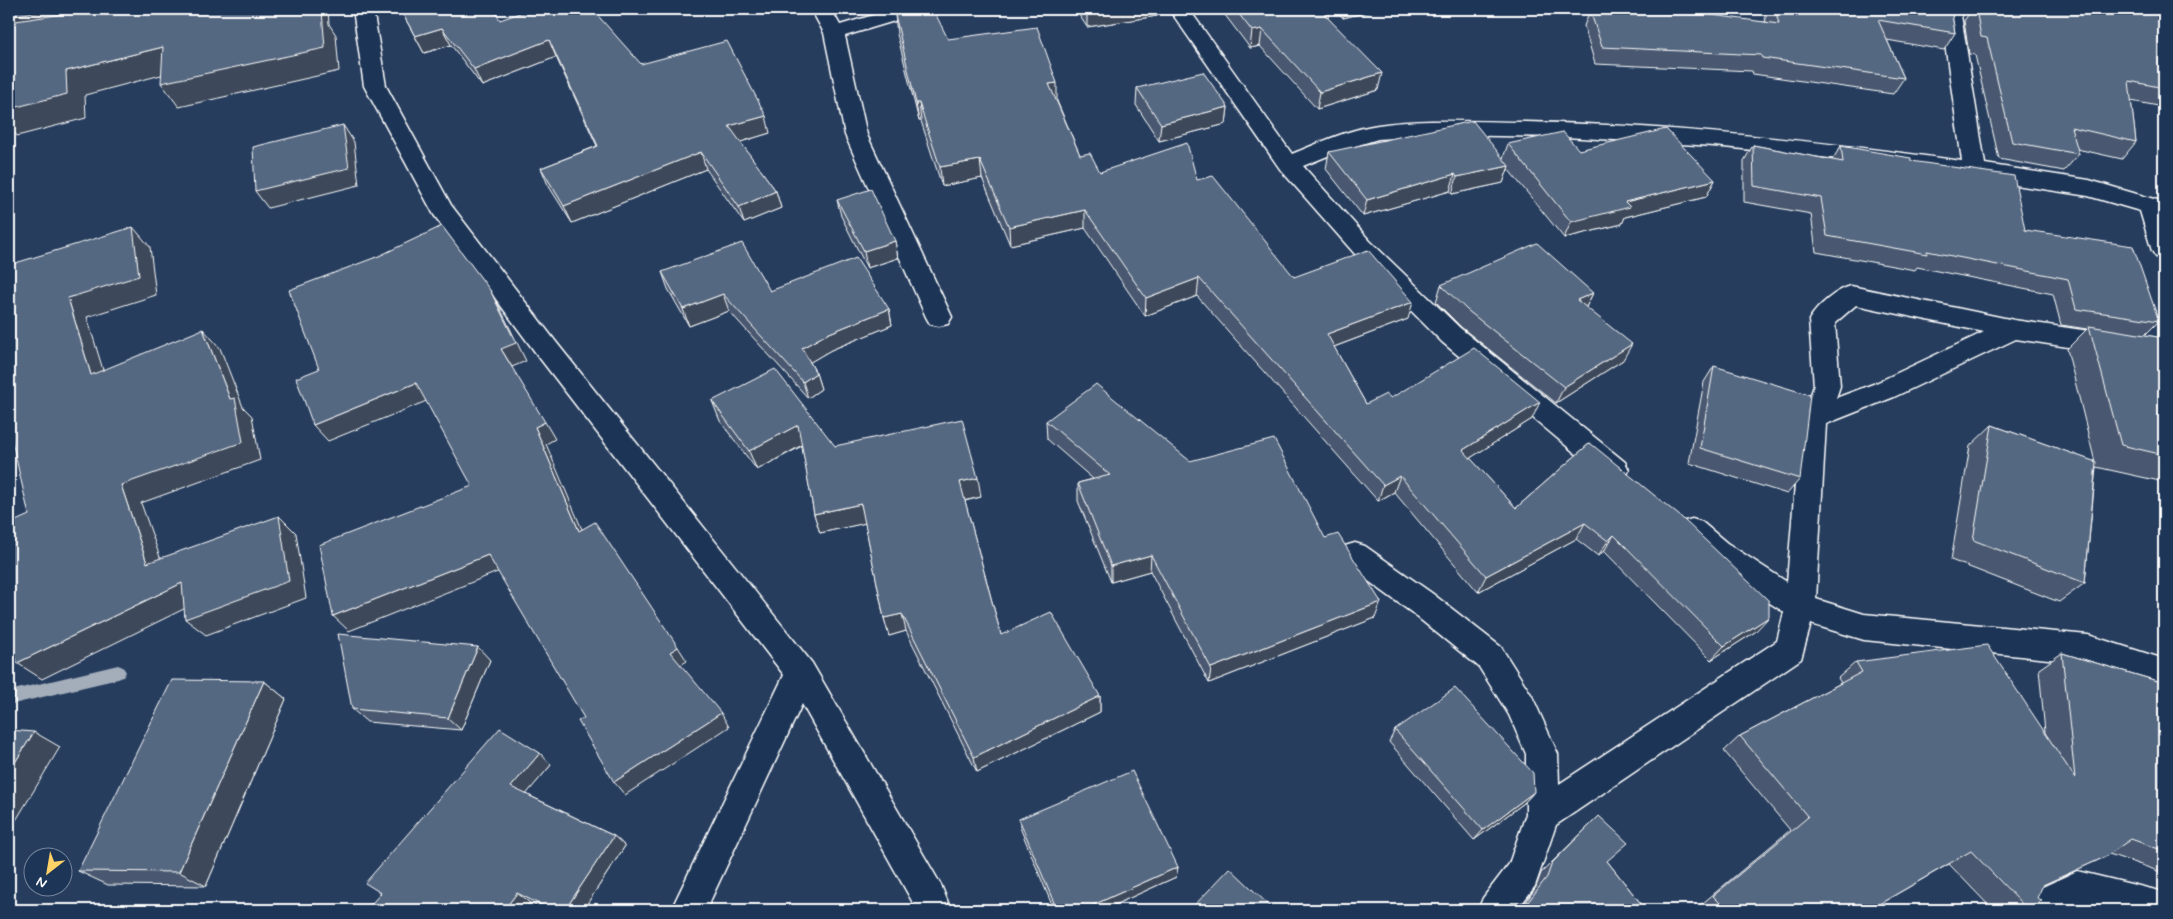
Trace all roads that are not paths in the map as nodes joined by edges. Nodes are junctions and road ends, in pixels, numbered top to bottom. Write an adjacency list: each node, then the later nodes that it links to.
1 (362, 9): 19 (street)
2 (821, 9): 6 (street)
3 (914, 9): 6 (street)
4 (1179, 9): 7 (street)
5 (1950, 9): 8 (street)
6 (834, 33): 11 (street)
7 (1288, 164): 8 (street); 15 (street)
8 (1975, 170): 9 (street)
9 (2157, 208): 10 (street)
10 (2164, 251)
11 (940, 317)
12 (2014, 328): 13 (street); 14 (street); 14 (street)
13 (2164, 352)
14 (1815, 417): 18 (street)
15 (1632, 483)
16 (1670, 514): 18 (street)
17 (1355, 555): 21 (street)
18 (1800, 608): 20 (street); 21 (street)
19 (801, 673): 23 (street); 24 (street)
20 (2164, 673)
21 (1543, 814): 25 (street)
22 (2164, 909): 26 (street)
23 (688, 910)
24 (934, 910)
25 (1495, 910)
26 (2031, 910)

